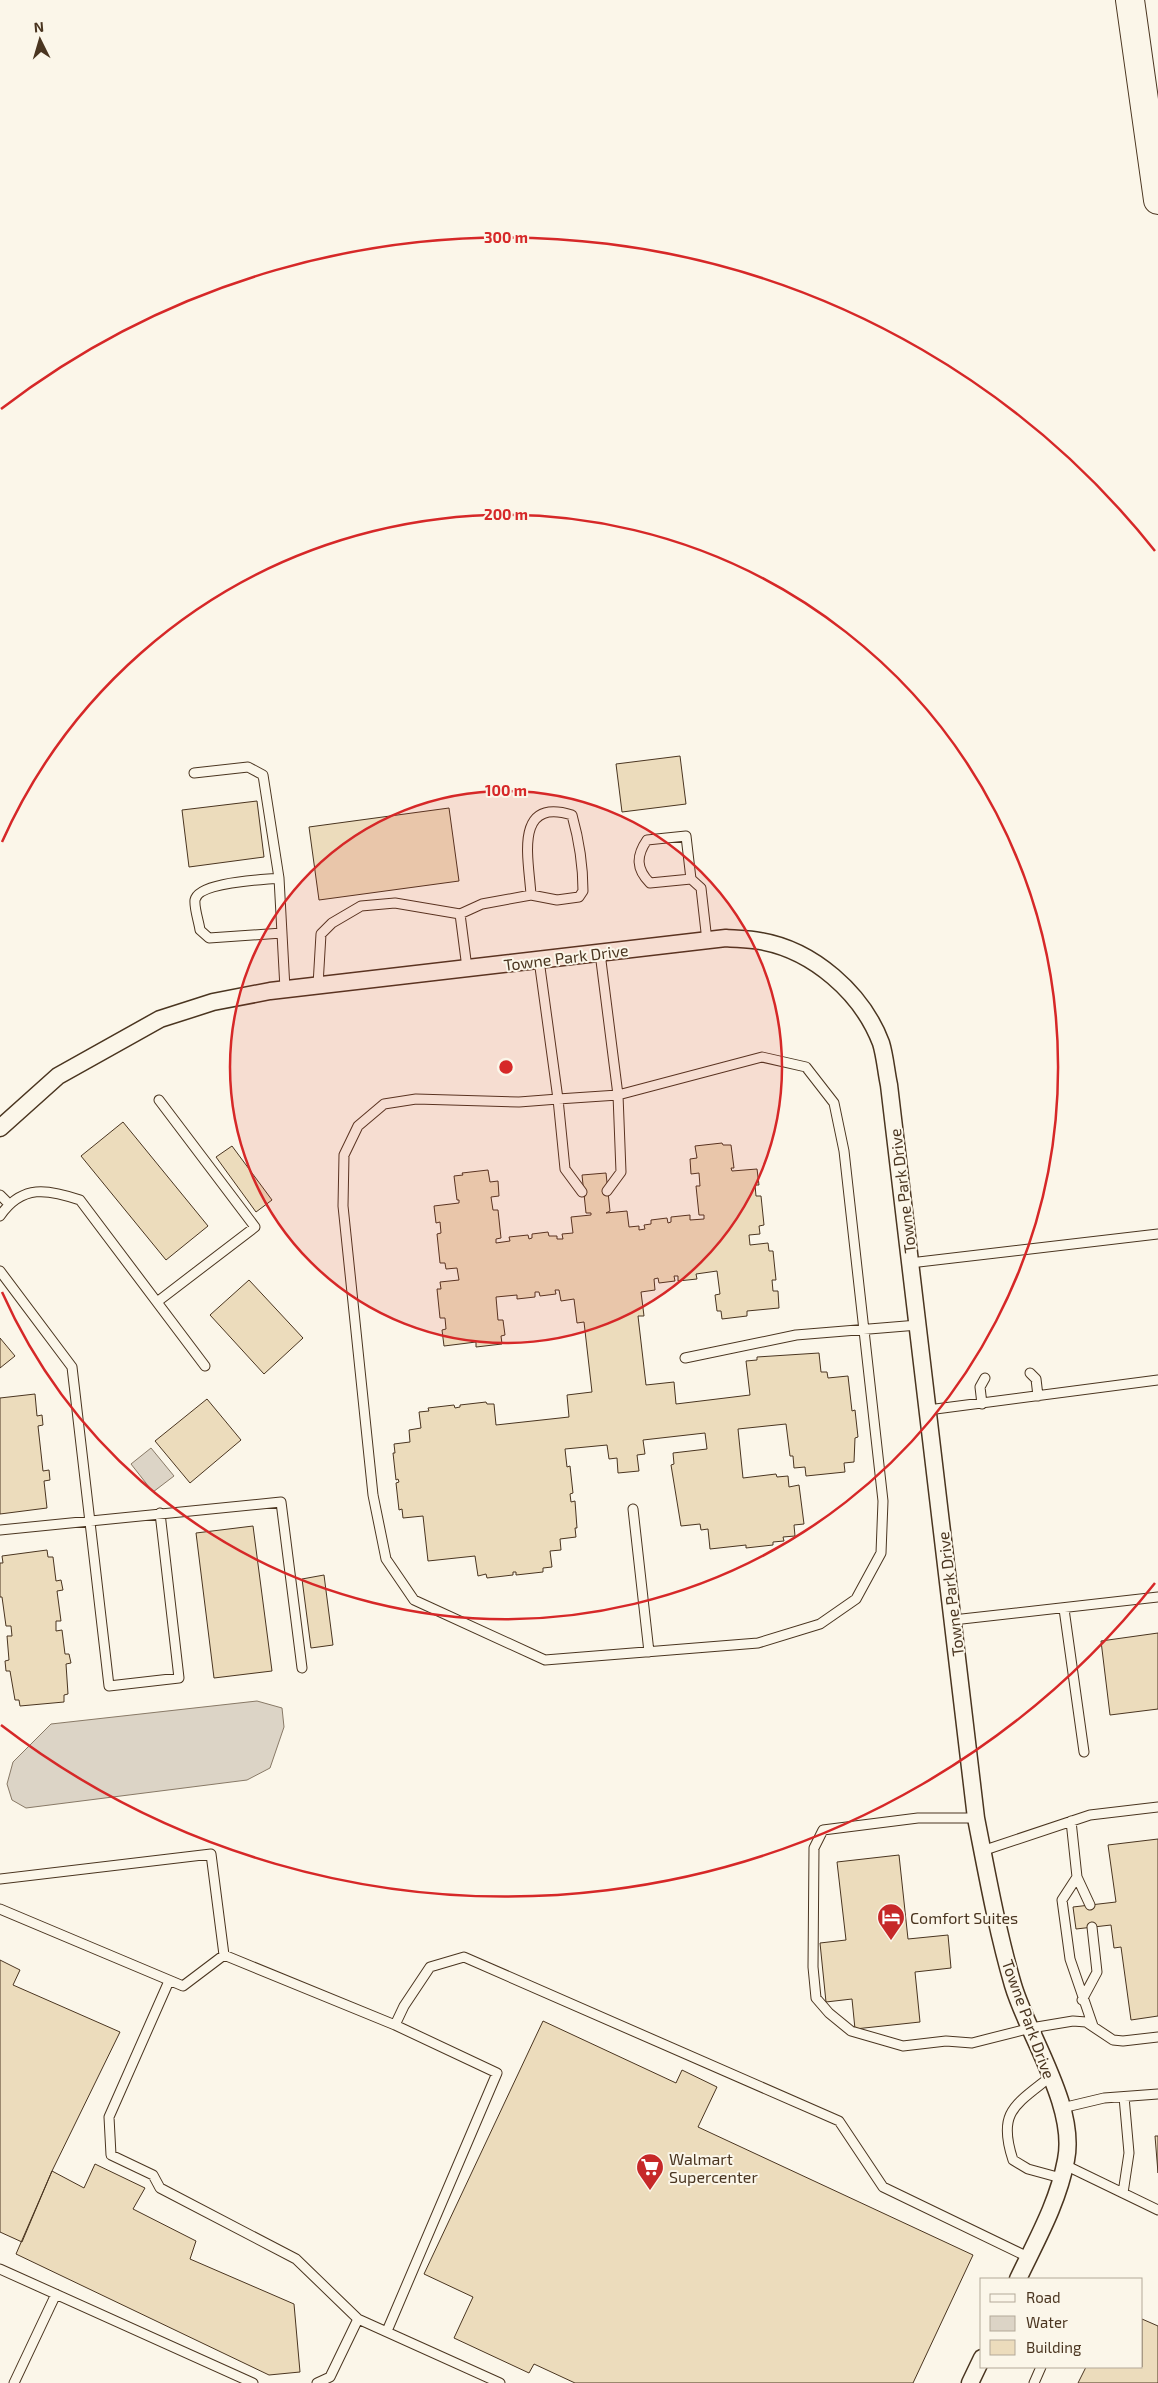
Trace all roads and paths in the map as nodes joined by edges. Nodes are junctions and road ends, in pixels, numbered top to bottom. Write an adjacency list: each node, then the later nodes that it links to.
1 (1130, 0): 2 (highway)
2 (1158, 200)
3 (194, 773): 4 (lane)
4 (279, 878): 8 (lane); 8 (lane)
5 (691, 879): 5 (lane); 9 (lane)
6 (531, 895): 6 (lane); 7 (lane)
7 (460, 914): 12 (lane); 13 (lane)
8 (282, 932): 14 (lane)
9 (707, 940): 10 (street, Towne Park Drive); 25 (street, Towne Park Drive)
10 (600, 953): 11 (street, Towne Park Drive); 15 (lane)
11 (539, 960): 12 (street, Towne Park Drive); 16 (lane)
12 (467, 968): 13 (street, Towne Park Drive)
13 (318, 985): 14 (street, Towne Park Drive)
14 (285, 989): 18 (street, Towne Park Drive)
15 (618, 1095): 16 (lane); 19 (lane); 29 (lane)
16 (558, 1099): 20 (lane); 45 (lane)
17 (159, 1100): 27 (lane)
18 (0, 1128)
19 (607, 1191)
20 (582, 1192)
21 (0, 1194): 22 (lane)
22 (8, 1204): 23 (lane); 27 (lane)
23 (0, 1216)
24 (1158, 1234): 25 (lane)
25 (910, 1263): 28 (street, Towne Park Drive)
26 (0, 1271): 40 (lane)
27 (157, 1302): 31 (lane)
28 (918, 1325): 29 (lane); 37 (street, Towne Park Drive)
29 (863, 1331): 30 (lane); 45 (lane)
30 (685, 1358)
31 (205, 1366)
32 (1030, 1373): 35 (lane)
33 (985, 1378): 36 (lane)
34 (1158, 1380): 35 (lane)
35 (1038, 1396): 36 (lane)
36 (982, 1404): 37 (lane)
37 (928, 1410): 44 (street, Towne Park Drive)
38 (633, 1509): 45 (lane)
39 (160, 1513): 40 (lane); 40 (lane); 46 (lane)
40 (90, 1520): 41 (lane)
41 (0, 1530)
42 (1158, 1597): 43 (lane)
43 (1064, 1608): 44 (lane); 47 (lane)
44 (953, 1620): 49 (street, Towne Park Drive)
45 (649, 1652)
46 (302, 1668)
47 (1084, 1752)
48 (1158, 1807): 50 (lane)
49 (976, 1818): 51 (street, Towne Park Drive); 62 (lane)
50 (1071, 1821): 51 (lane); 52 (lane)
51 (982, 1851): 62 (street, Towne Park Drive)
52 (1077, 1877): 54 (lane); 59 (lane)
53 (0, 1879): 57 (lane)
54 (1090, 1905)
55 (0, 1909): 58 (lane)
56 (1092, 1927): 59 (lane)
57 (224, 1955): 58 (lane); 60 (lane)
58 (170, 1981): 75 (lane)
59 (1082, 2000): 61 (lane)
60 (395, 2025): 71 (lane); 76 (lane)
61 (1093, 2026): 62 (lane); 63 (lane)
62 (1030, 2028): 64 (street, Towne Park Drive)
63 (1158, 2037)
64 (1050, 2077): 67 (street, Towne Park Drive); 68 (lane)
65 (1158, 2094): 66 (lane)
66 (1124, 2097): 67 (lane); 69 (lane)
67 (1062, 2108): 68 (street, Towne Park Drive)
68 (1063, 2172): 69 (lane); 71 (street, Towne Park Drive)
69 (1122, 2193): 70 (lane)
70 (1158, 2210)
71 (1028, 2257): 73 (street, Towne Park Drive)
72 (0, 2269): 74 (lane)
73 (1018, 2278)
74 (56, 2294): 80 (lane); 81 (lane)
75 (358, 2318): 76 (lane); 82 (lane)
76 (387, 2331): 83 (lane)
77 (980, 2364): 79 (street)
78 (1042, 2368): 84 (lane)
79 (974, 2382)
80 (14, 2383)
81 (253, 2383)
82 (317, 2383)
83 (500, 2383)
84 (1034, 2383)

